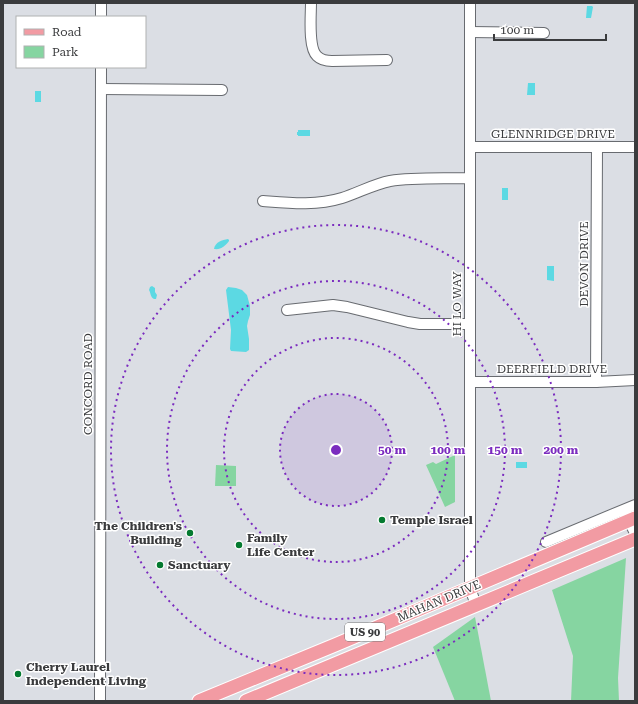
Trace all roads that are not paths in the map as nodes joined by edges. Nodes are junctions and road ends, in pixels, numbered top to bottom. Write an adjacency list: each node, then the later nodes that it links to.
1 (101, 3): 4 (street)
2 (311, 3): 7 (street)
3 (470, 3): 5 (street, HI LO WAY)
4 (101, 16)
5 (470, 32): 6 (street); 11 (street, HI LO WAY)
6 (544, 33)
7 (387, 60)
8 (101, 68): 9 (street, CONCORD ROAD)
9 (101, 89): 10 (street); 31 (street, CONCORD ROAD)
10 (222, 90)
11 (470, 147): 12 (street, GLENNRIDGE DRIVE); 14 (street, HI LO WAY)
12 (597, 147): 13 (street, GLENNRIDGE DRIVE); 20 (street, DEVON DRIVE)
13 (635, 147)
14 (470, 178): 15 (street); 17 (street, HI LO WAY)
15 (263, 201)
16 (287, 310): 17 (street)
17 (470, 324): 19 (street, HI LO WAY)
18 (635, 380): 20 (street, DEERFIELD DRIVE)
19 (470, 382): 20 (street, DEERFIELD DRIVE); 26 (street, HI LO WAY)
20 (596, 382)
21 (635, 505): 22 (street)
22 (629, 516): 23 (street); 25 (street); 26 (main road, MAHAN DRIVE / US 90)
23 (635, 533)
24 (635, 539): 27 (main road, MAHAN DRIVE / US 90)
25 (546, 542)
26 (470, 588): 27 (street, HI LO WAY); 28 (main road, MAHAN DRIVE / US 90)
27 (476, 605): 29 (main road, MAHAN DRIVE / US 90)
28 (335, 645): 29 (main road); 30 (main road, MAHAN DRIVE / US 90)
29 (344, 660): 32 (main road, MAHAN DRIVE / US 90)
30 (204, 700)
31 (100, 701)
32 (246, 701)

